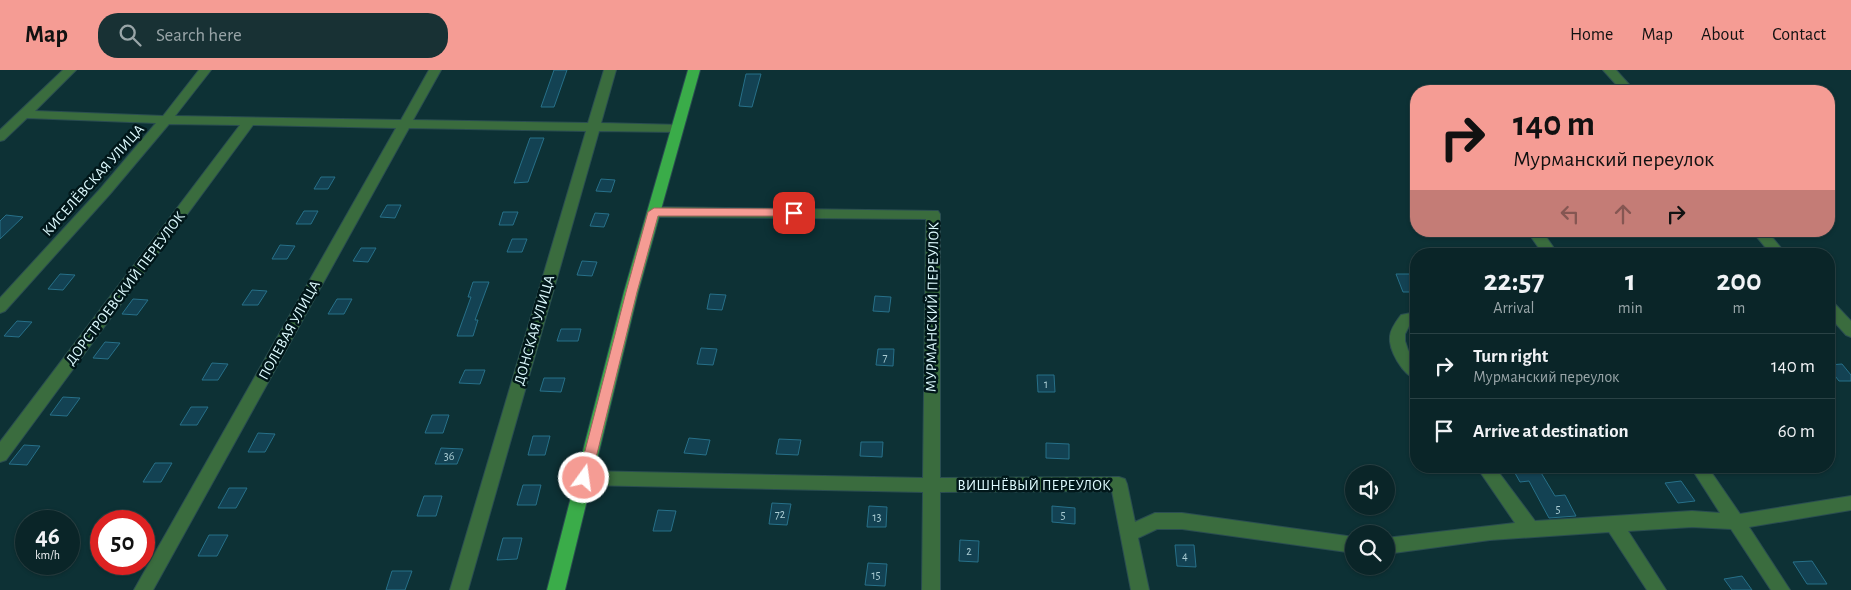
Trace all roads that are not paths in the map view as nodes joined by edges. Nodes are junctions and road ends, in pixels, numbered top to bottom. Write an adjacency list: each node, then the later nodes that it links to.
1 (70, 70): 8 (street)
2 (205, 70): 9 (street, КИСЕЛЁВСКАЯ УЛИЦА)
3 (435, 70): 11 (street, ПОЛЕВАЯ УЛИЦА)
4 (610, 70): 12 (street, ДОНСКАЯ УЛИЦА)
5 (694, 70): 13 (main road)
6 (1610, 70): 7 (street)
7 (1624, 85)
8 (24, 114): 9 (street); 14 (street)
9 (168, 120): 10 (street); 20 (street, КИСЕЛЁВСКАЯ УЛИЦА)
10 (250, 121): 11 (street); 25 (street, ДОРСТРОЕВСКИЙ ПЕРЕУЛОК)
11 (405, 123): 12 (street); 37 (street, ПОЛЕВАЯ УЛИЦА)
12 (593, 126): 13 (street); 38 (street, ДОНСКАЯ УЛИЦА)
13 (677, 128): 15 (main road)
14 (0, 137)
15 (654, 212): 28 (main road); 29 (street, МУРМАНСКИЙ ПЕРЕУЛОК)
16 (1538, 237): 18 (street)
17 (1764, 237): 19 (street)
18 (1547, 248)
19 (1774, 248)
20 (0, 307)
21 (1835, 314): 23 (street)
22 (1410, 319): 24 (street)
23 (1851, 331)
24 (1410, 365)
25 (0, 455)
26 (1489, 473): 33 (street)
27 (1703, 473): 31 (street)
28 (584, 478): 29 (street); 39 (main road)
29 (931, 485): 34 (street, ВИШНЁВЫЙ ПЕРЕУЛОК); 40 (street, МУРМАНСКИЙ ПЕРЕУЛОК)
30 (1851, 503): 31 (street)
31 (1735, 522): 32 (street); 43 (street)
32 (1614, 524): 33 (street); 42 (street)
33 (1531, 530): 36 (street)
34 (1129, 534): 35 (street); 41 (street, ВИШНЁВЫЙ ПЕРЕУЛОК)
35 (1345, 545)
36 (1395, 545)
37 (143, 590)
38 (459, 590)
39 (556, 590)
40 (931, 590)
41 (1140, 590)
42 (1658, 590)
43 (1781, 590)

